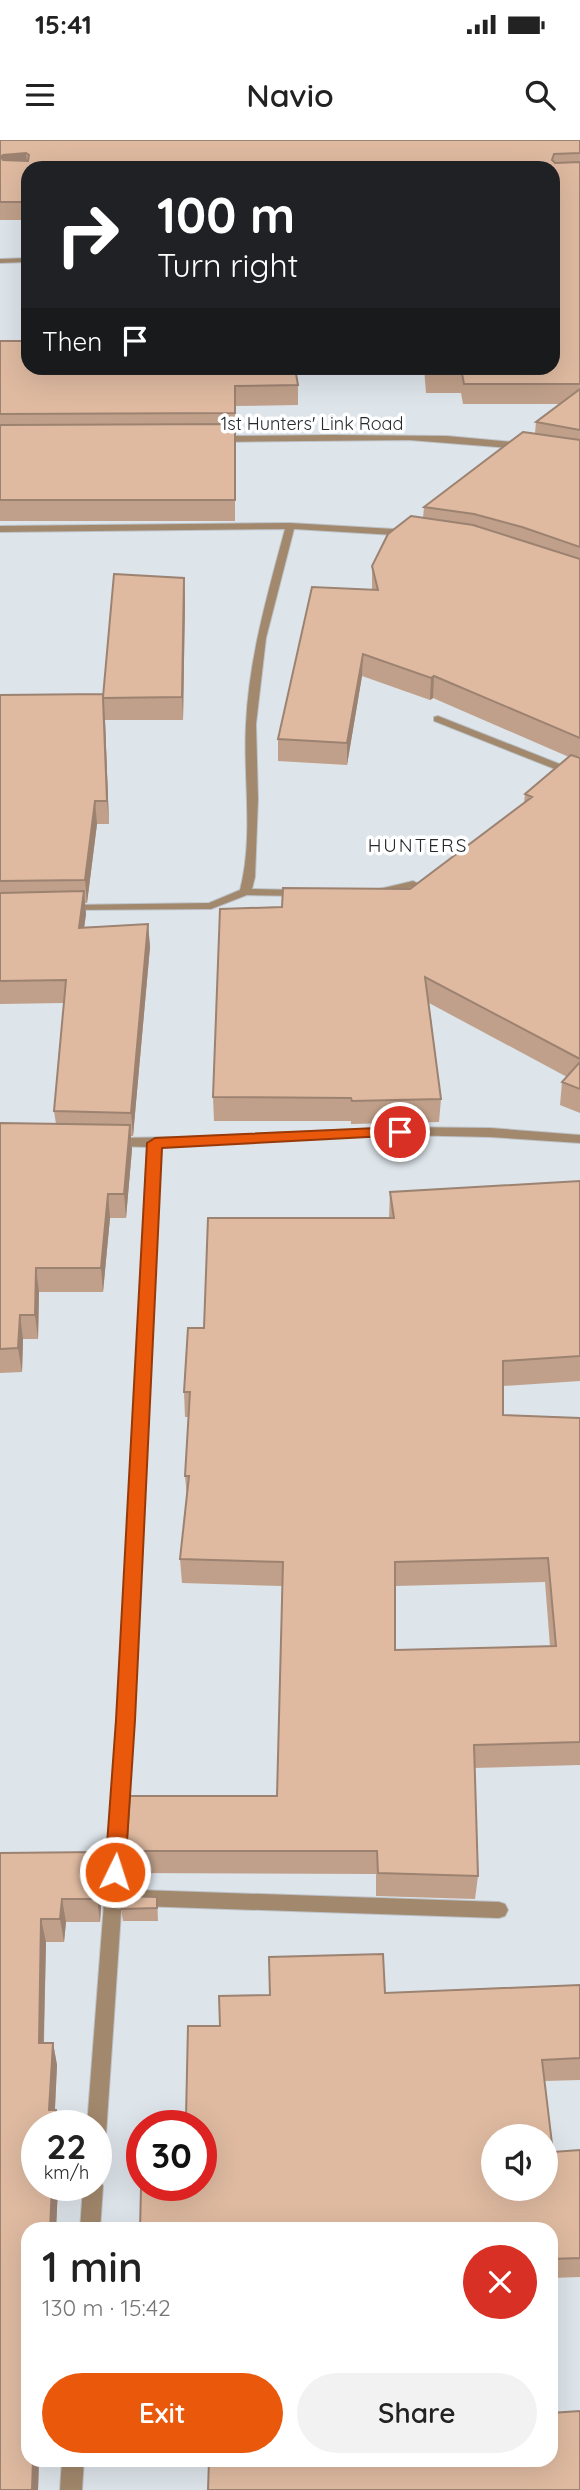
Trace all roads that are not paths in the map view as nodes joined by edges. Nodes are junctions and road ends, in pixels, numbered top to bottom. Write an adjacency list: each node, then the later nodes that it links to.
1 (21, 260): 2 (street)
2 (0, 261)
3 (203, 439): 4 (street, 1st Hunters' Link Road)
4 (535, 448)
5 (290, 526): 6 (street); 7 (street); 11 (street)
6 (0, 528)
7 (422, 534)
8 (438, 719): 9 (street)
9 (580, 776)
10 (413, 884): 13 (street)
11 (245, 892): 12 (street); 14 (street)
12 (312, 893)
13 (366, 894)
14 (53, 909)
15 (580, 1139): 17 (street)
16 (103, 1142): 17 (street)
17 (155, 1143): 18 (street)
18 (113, 1898): 19 (street); 20 (street)
19 (499, 1910)
20 (98, 2110)
21 (92, 2201): 22 (street)
22 (90, 2222)
23 (73, 2467): 24 (street)
24 (71, 2490)

